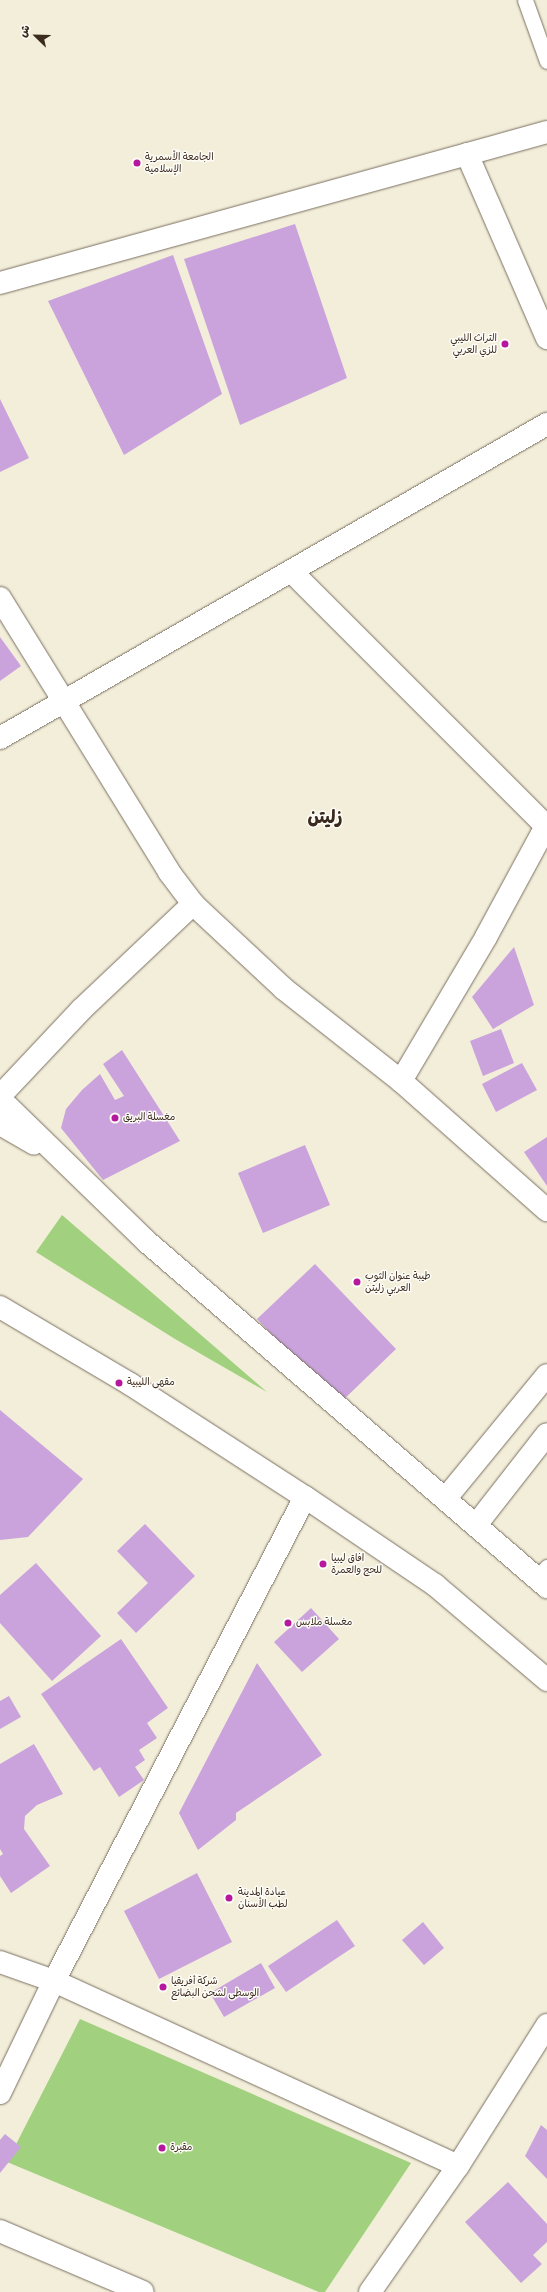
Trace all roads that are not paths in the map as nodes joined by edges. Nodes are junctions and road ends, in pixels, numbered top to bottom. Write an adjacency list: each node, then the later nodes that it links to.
1 (525, 0): 2 (lane)
2 (547, 61)
3 (547, 132): 4 (street)
4 (467, 154): 5 (street); 6 (street)
5 (0, 283)
6 (547, 338)
7 (547, 424): 8 (street)
8 (292, 572): 10 (street); 12 (street)
9 (0, 598): 10 (street)
10 (64, 701): 11 (street); 13 (street)
11 (0, 738)
12 (547, 825): 14 (street)
13 (193, 904): 14 (street); 15 (street)
14 (402, 1081): 19 (street)
15 (0, 1096)
16 (0, 1099): 18 (street)
17 (0, 1124): 18 (street)
18 (65, 1162): 24 (street)
19 (547, 1210)
20 (0, 1307): 23 (street)
21 (547, 1375): 24 (street)
22 (547, 1434): 25 (street)
23 (305, 1497): 27 (street); 29 (street)
24 (446, 1498): 25 (street)
25 (476, 1525): 26 (street)
26 (544, 1577)
27 (547, 1680)
28 (0, 1962): 29 (street)
29 (54, 1981): 31 (street); 32 (street)
30 (547, 2025): 32 (street)
31 (0, 2093)
32 (458, 2166): 35 (street)
33 (0, 2231): 34 (street)
34 (142, 2292)
35 (370, 2292)

